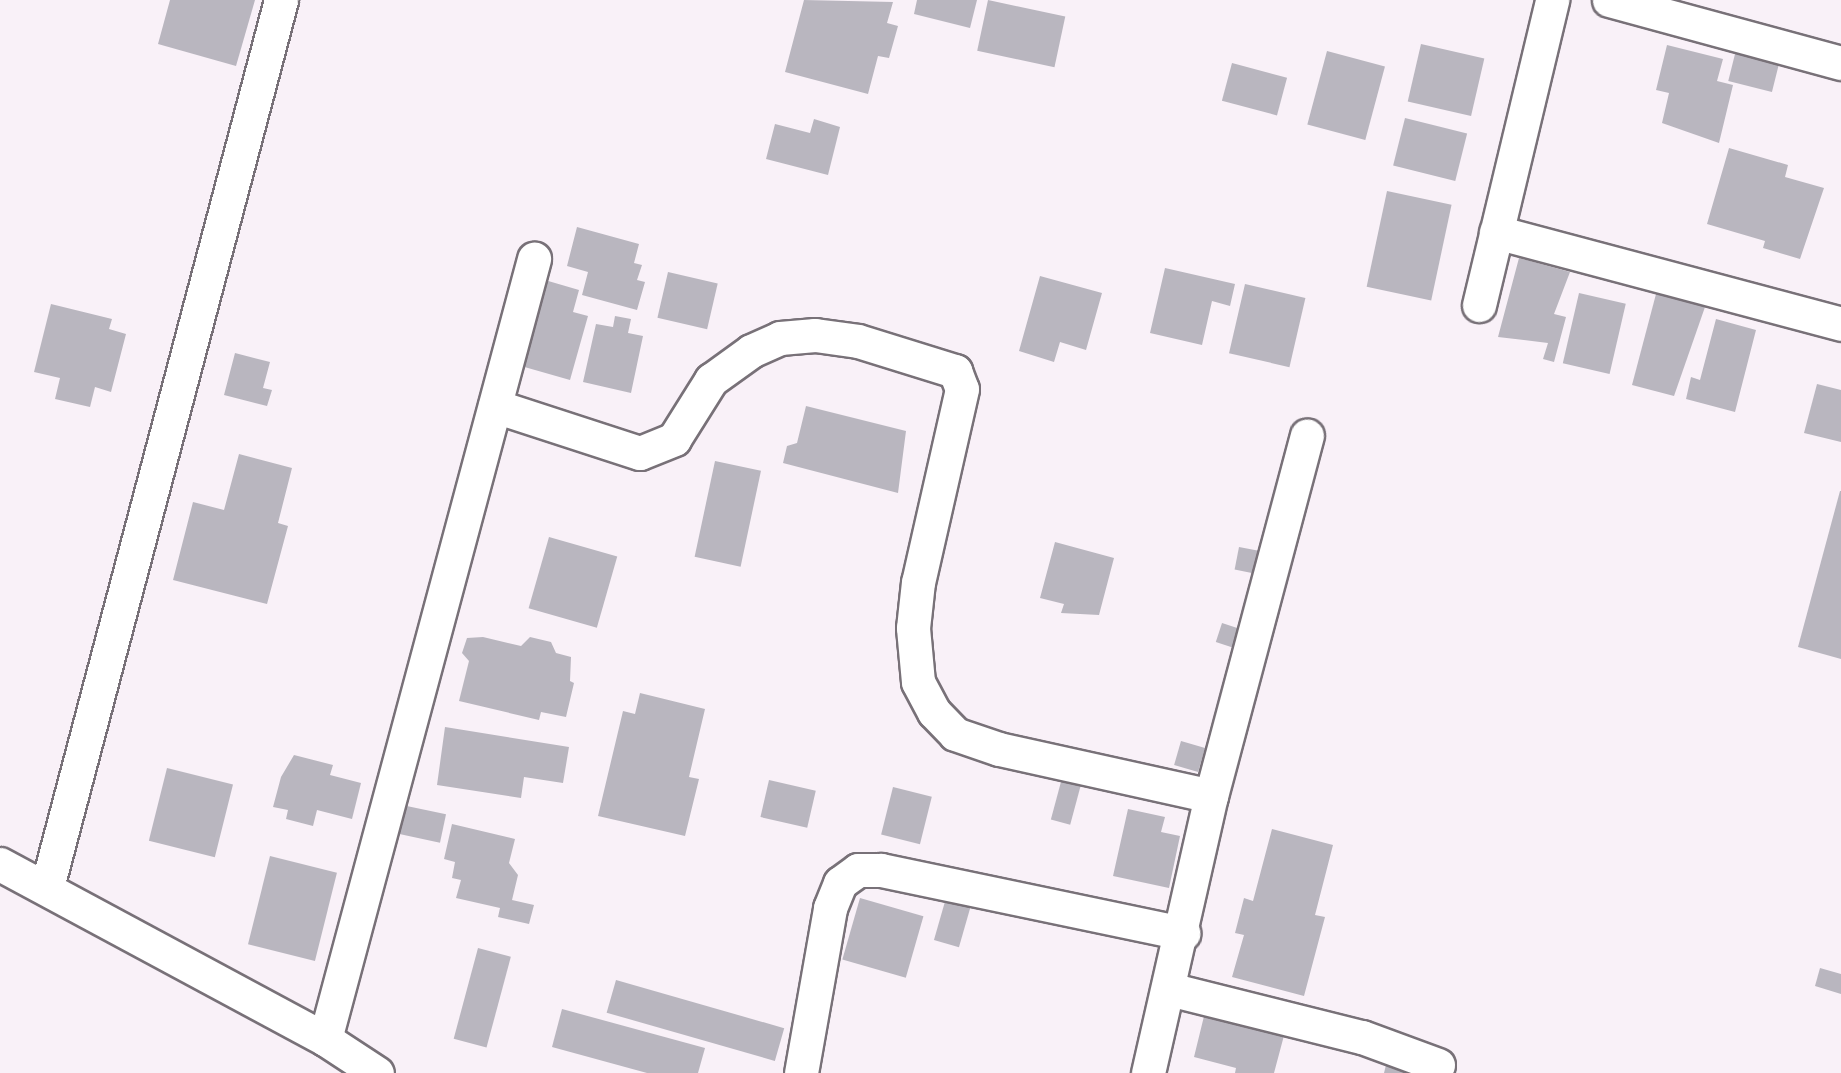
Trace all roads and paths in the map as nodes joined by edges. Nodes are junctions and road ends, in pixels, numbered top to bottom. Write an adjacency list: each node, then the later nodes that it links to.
1 (281, 0): 13 (street)
2 (1552, 0): 5 (street)
3 (1609, 0): 4 (street)
4 (1841, 63)
5 (1496, 232): 7 (street); 8 (street)
6 (534, 260): 9 (street)
7 (1479, 305)
8 (1841, 324)
9 (495, 406): 11 (street); 16 (street)
10 (1306, 436): 11 (street)
11 (1211, 796): 14 (street)
12 (0, 864): 13 (street)
13 (47, 887): 16 (street)
14 (1183, 933): 15 (street); 19 (street)
15 (1169, 989): 17 (street); 20 (street)
16 (325, 1039): 18 (street)
17 (1438, 1065)
18 (376, 1073)
19 (801, 1073)
20 (1148, 1073)

